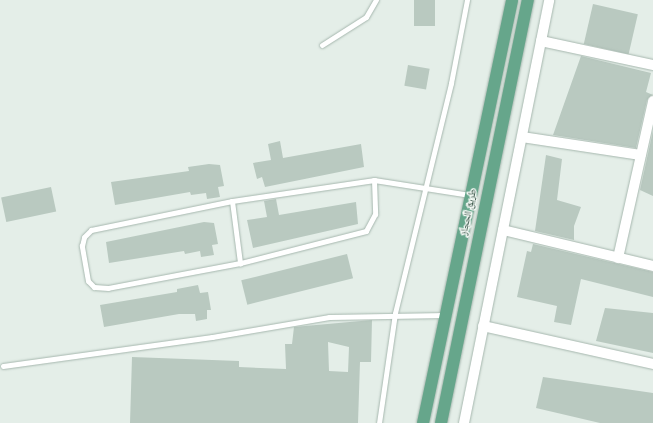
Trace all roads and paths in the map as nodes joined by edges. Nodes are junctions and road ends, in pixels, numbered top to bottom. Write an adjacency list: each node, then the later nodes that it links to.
1 (376, 0): 7 (lane)
2 (467, 0): 13 (lane)
3 (512, 0): 14 (main road, طريق الحجاز)
4 (528, 0): 27 (main road, طريق الحجاز)
5 (550, 0): 6 (street)
6 (541, 41): 8 (street); 10 (street)
7 (322, 45)
8 (653, 65)
9 (653, 101): 11 (street)
10 (522, 138): 11 (street); 16 (street)
11 (641, 155): 17 (street)
12 (374, 180): 13 (lane); 15 (lane); 18 (lane)
13 (427, 186): 14 (lane); 20 (lane)
14 (471, 196): 21 (main road, طريق الحجاز)
15 (232, 201): 18 (lane); 18 (lane)
16 (503, 230): 17 (street); 22 (street)
17 (618, 258): 19 (street)
18 (240, 263)
19 (653, 266)
20 (395, 313): 21 (lane); 24 (lane); 25 (lane)
21 (446, 315): 26 (main road, طريق الحجاز)
22 (483, 326): 23 (street); 28 (street)
23 (653, 364)
24 (4, 366)
25 (379, 423)
26 (423, 423)
27 (441, 423)
28 (464, 423)

